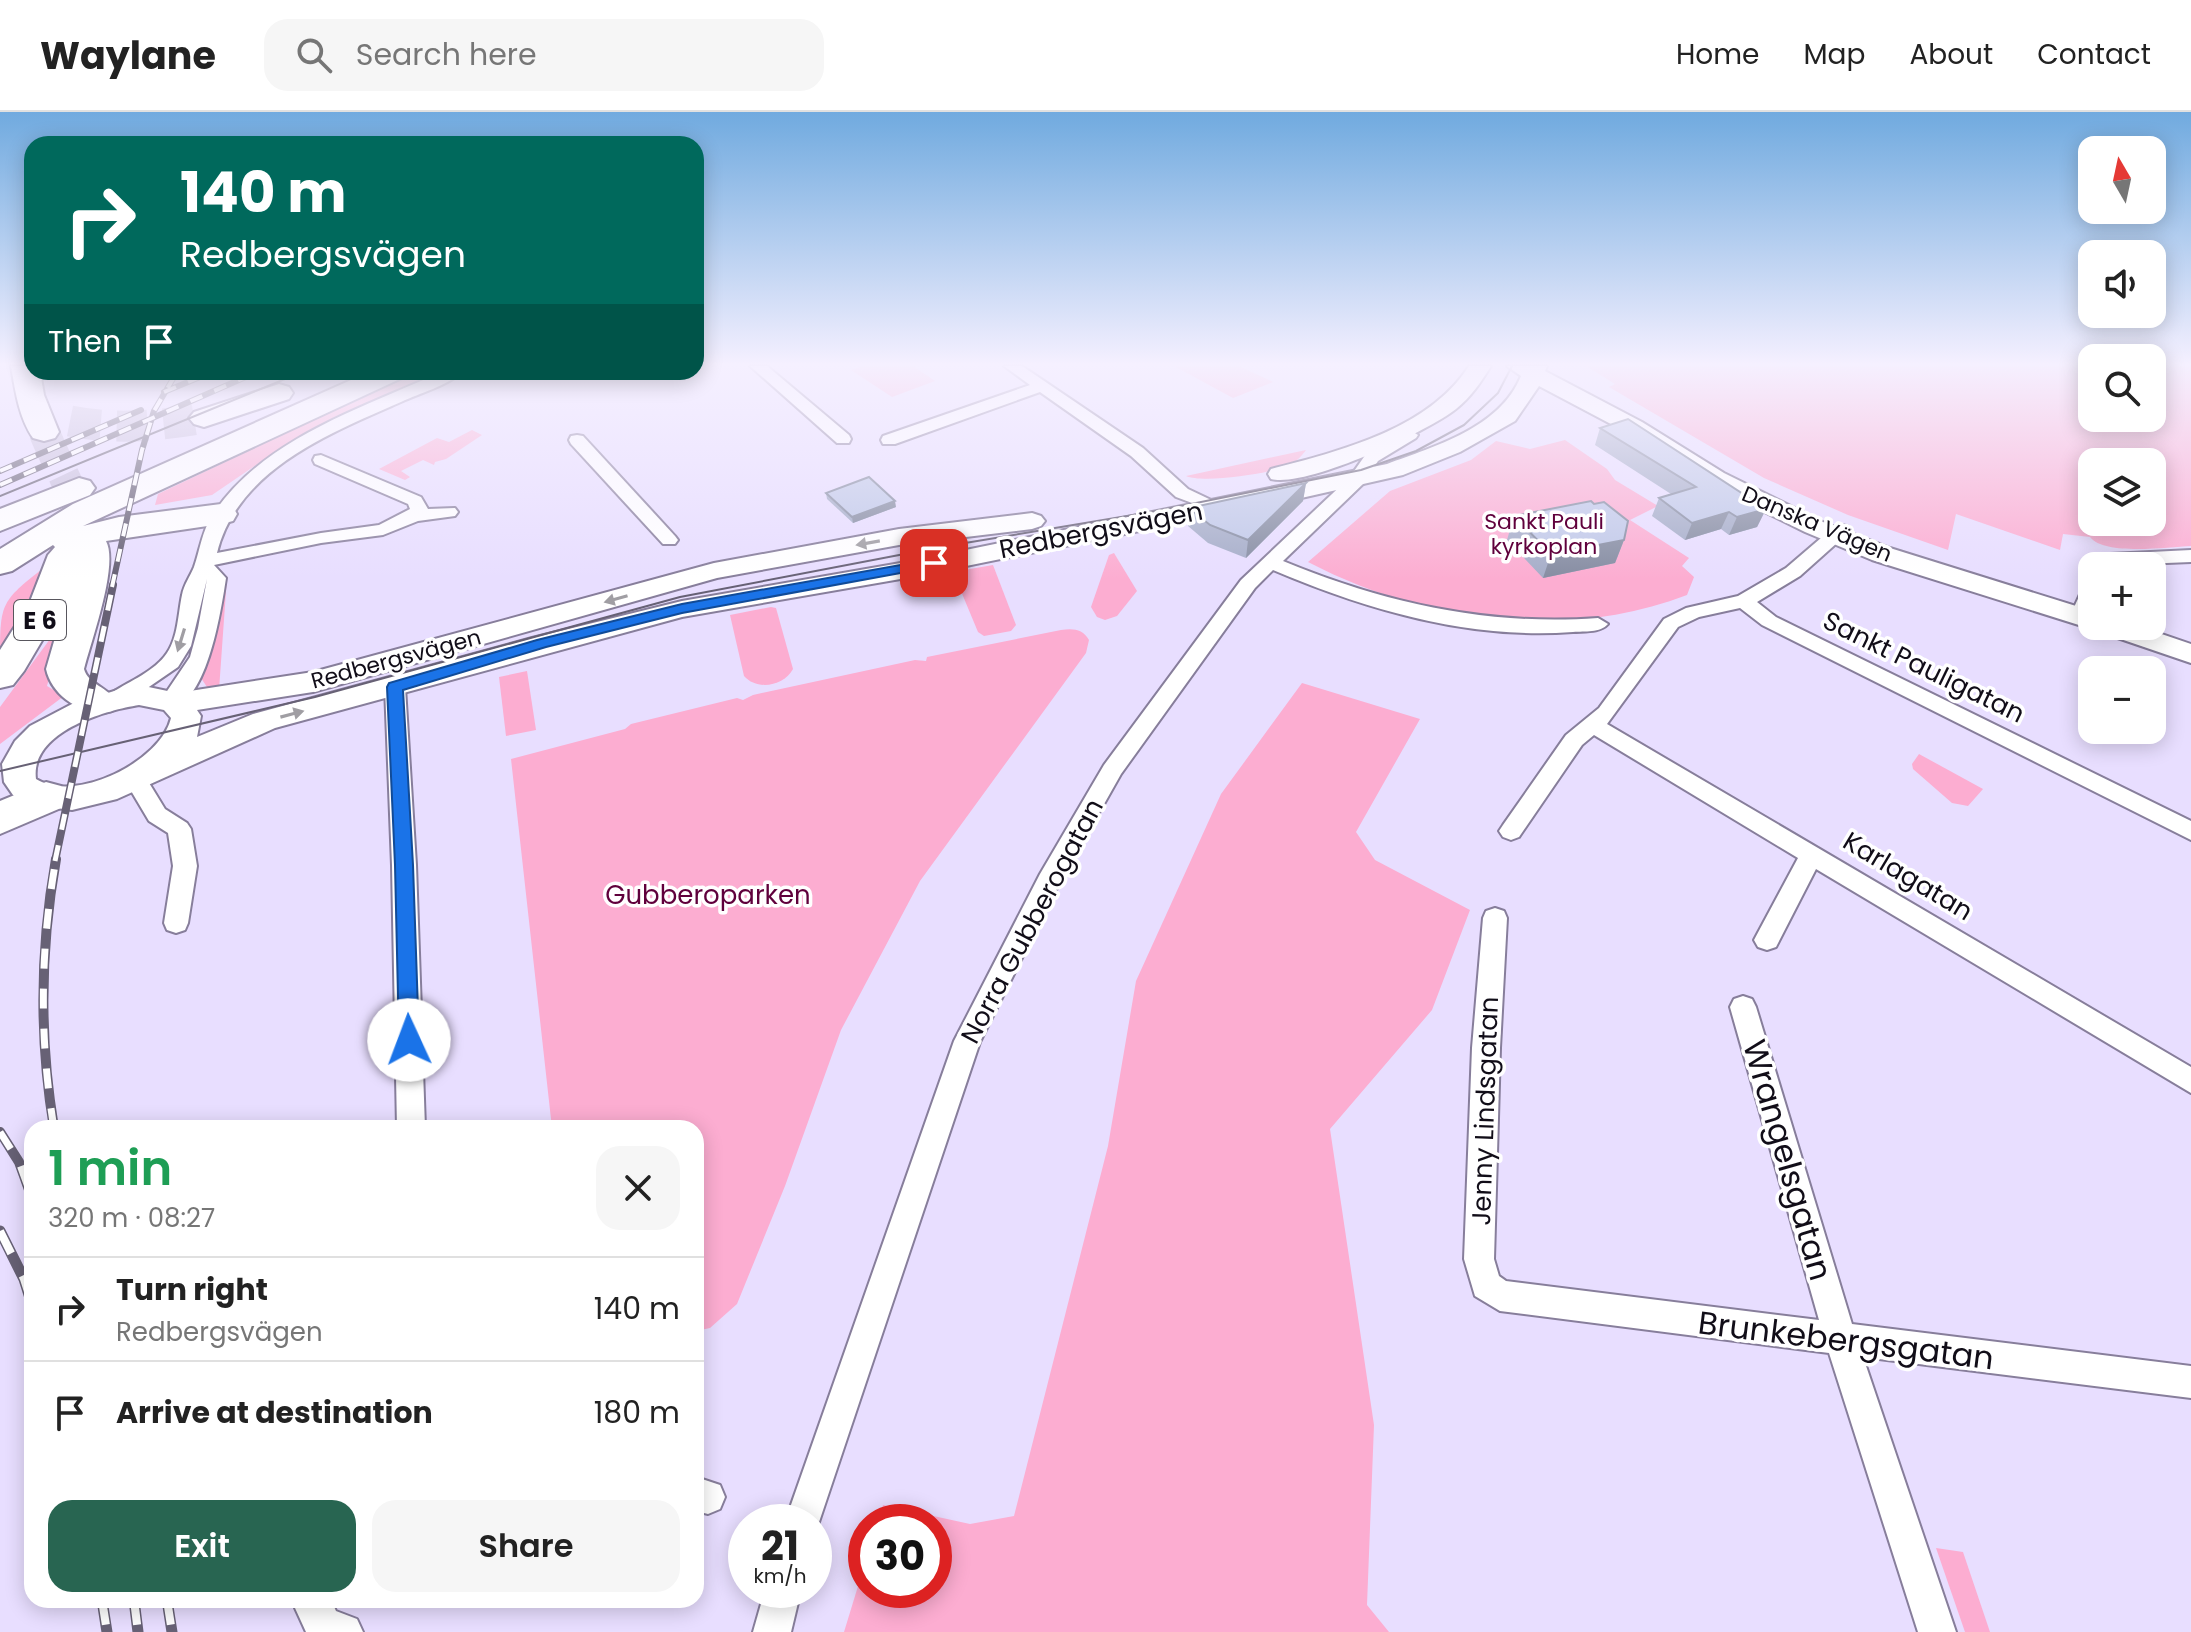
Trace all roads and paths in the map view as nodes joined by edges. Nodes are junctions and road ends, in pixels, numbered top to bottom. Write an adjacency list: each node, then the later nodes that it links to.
1 (182, 437): 27 (highway)
2 (184, 437): 30 (highway)
3 (249, 437): 37 (highway)
4 (256, 437): 32 (highway)
5 (320, 437): 24 (street)
6 (841, 437): 14 (street)
7 (898, 437): 16 (street)
8 (1115, 437): 20 (street)
9 (1354, 437): 18 (street, Redbergsvägen)
10 (1387, 437): 18 (street, Redbergsvägen)
11 (1406, 437): 19 (street, Norra Gubberogatan)
12 (1469, 437): 19 (street, Redbergsvägen)
13 (1650, 437): 29 (street, Danska Vägen)
14 (843, 439)
15 (577, 440): 31 (street)
16 (889, 440)
17 (321, 460): 26 (street)
18 (1319, 464): 19 (street); 20 (street, Redbergsvägen)
19 (1358, 479): 21 (street, Redbergsvägen); 25 (street, Norra Gubberogatan)
20 (1182, 493): 22 (street); 49 (street, Redbergsvägen, one-way to 49)
21 (1288, 494): 22 (street, Redbergsvägen); 25 (street)
22 (1219, 508): 47 (street, Redbergsvägen)
23 (449, 512): 26 (street)
24 (221, 514): 28 (highway); 34 (street)
25 (1320, 515): 36 (street, Norra Gubberogatan)
26 (414, 516): 34 (street)
27 (0, 521)
28 (162, 522): 32 (highway); 34 (highway)
29 (1838, 533): 39 (street); 40 (street, Danska Vägen)
30 (0, 538)
31 (669, 540)
32 (70, 548): 38 (highway); 46 (highway, E 6); 48 (highway)
33 (2191, 556): 35 (street)
34 (205, 558): 48 (street, one-way to 48); 49 (street)
35 (2166, 558)
36 (1270, 562): 41 (street); 68 (street, Norra Gubberogatan)
37 (0, 564)
38 (0, 590)
39 (1744, 601): 50 (street); 57 (street, Sankt Pauligatan)
40 (2078, 607)
41 (1598, 624)
42 (2166, 636): 44 (street)
43 (2150, 640): 45 (street)
44 (2191, 644)
45 (2191, 654)
46 (0, 676)
47 (395, 687): 53 (street, Redbergsvägen, one-way to 47); 64 (street)
48 (109, 699): 49 (street, Redbergsvägen); 51 (street, Redbergsvägen)
49 (174, 702): 53 (street, Redbergsvägen)
50 (1593, 725): 56 (street); 58 (street, Karlagatan)
51 (35, 737): 52 (street, Redbergsvägen); 54 (street, Redbergsvägen)
52 (0, 752)
53 (143, 774): 54 (street, Redbergsvägen); 60 (street)
54 (22, 788): 55 (highway)
55 (0, 819)
56 (1511, 831)
57 (2191, 831)
58 (1812, 853): 61 (street); 63 (street, Karlagatan)
59 (1495, 918): 65 (street, Jenny Lindsgatan)
60 (176, 923)
61 (1767, 940)
62 (1743, 1007): 66 (street, Wrangelsgatan)
63 (2191, 1081)
64 (411, 1120)
65 (1500, 1296): 66 (street, Brunkebergsgatan)
66 (1841, 1339): 67 (street, Brunkebergsgatan); 73 (street, Wrangelsgatan)
67 (2191, 1382)
68 (809, 1504)
69 (313, 1608): 71 (street)
70 (778, 1608): 72 (street)
71 (344, 1632)
72 (772, 1632)
73 (1937, 1632)

